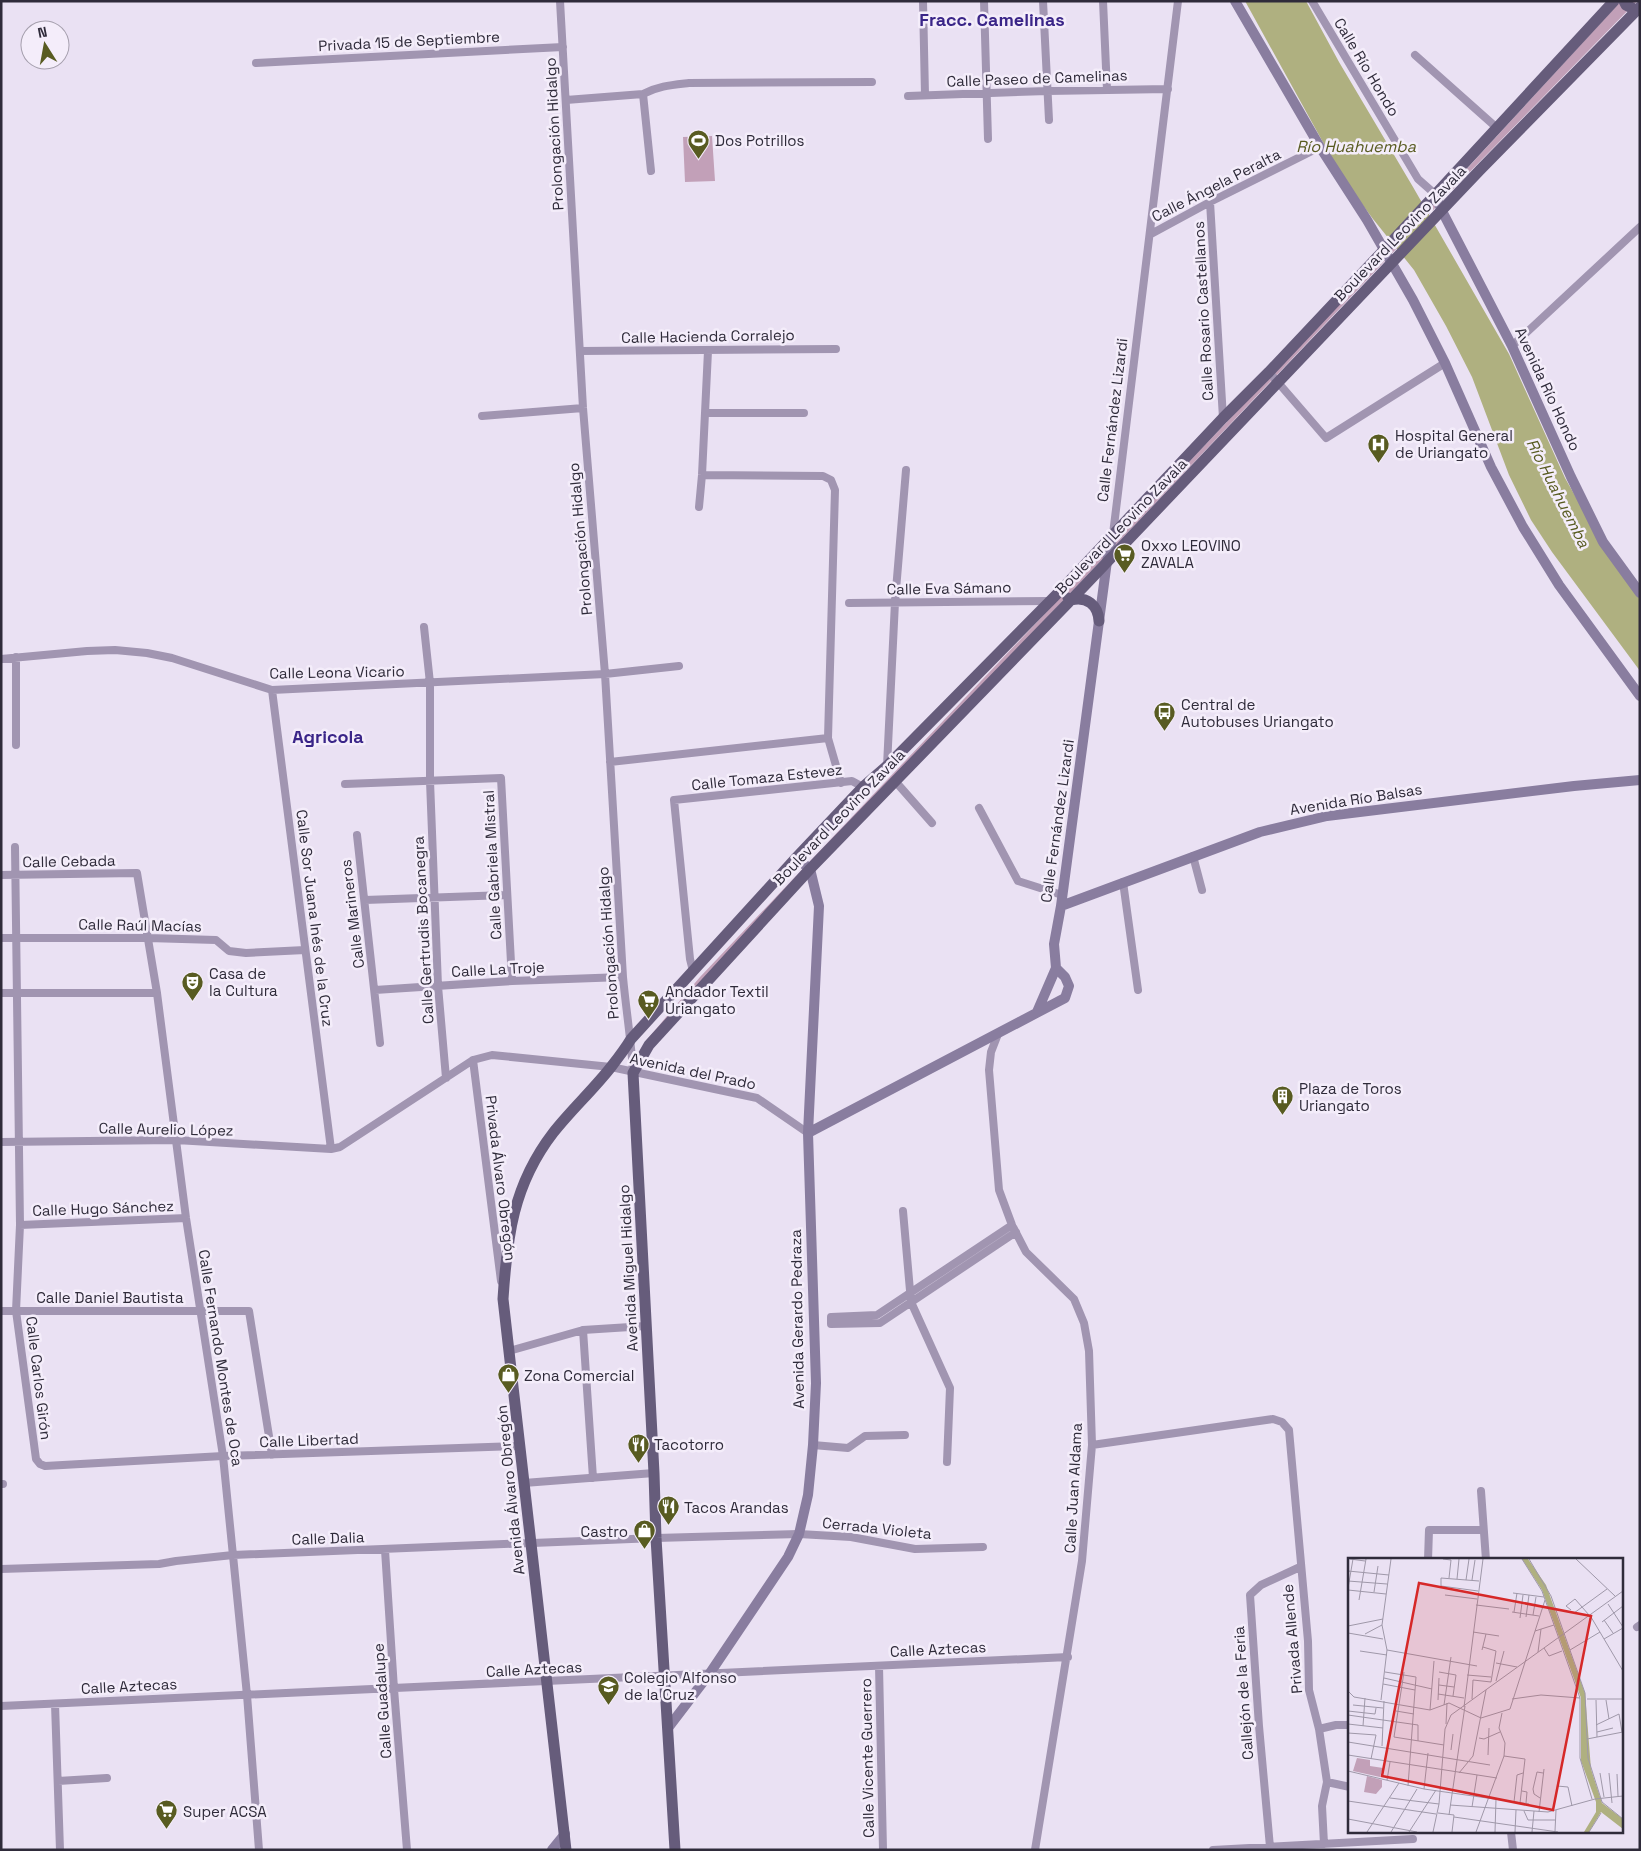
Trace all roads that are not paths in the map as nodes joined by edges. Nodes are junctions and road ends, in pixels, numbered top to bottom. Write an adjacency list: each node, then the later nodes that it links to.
1 (560, 1): 12 (street, Prolongación Hidalgo)
2 (923, 1): 21 (street)
3 (984, 1): 19 (street)
4 (1043, 1): 17 (street)
5 (1104, 1): 18 (street)
6 (1178, 1): 16 (street, Calle Fernández Lizardi)
7 (1236, 1): 27 (street)
8 (1312, 1): 29 (street, Calle Río Hondo)
9 (1614, 1): 25 (main road, Boulevard Leovino Zavala)
10 (1624, 1): 11 (main road)
11 (1638, 8): 31 (main road, Boulevard Leovino Zavala)
12 (563, 47): 14 (street, Privada 15 de Septiembre); 23 (street, Prolongación Hidalgo)
13 (1415, 55): 25 (street)
14 (256, 62)
15 (872, 82): 20 (street)
16 (1168, 88): 18 (street, Calle Paseo de Camelinas); 33 (street, Calle Fernández Lizardi)
17 (1047, 90): 18 (street, Calle Paseo de Camelinas); 19 (street, Calle Paseo de Camelinas); 24 (street)
18 (1107, 90)
19 (986, 93): 21 (street, Calle Paseo de Camelinas); 26 (street)
20 (643, 94): 23 (street); 28 (street)
21 (925, 95): 22 (street, Calle Paseo de Camelinas)
22 (908, 96)
23 (566, 100): 39 (street, Prolongación Hidalgo)
24 (1049, 120)
25 (1497, 128): 29 (main road, Boulevard Leovino Zavala)
26 (988, 139)
27 (1320, 148): 30 (street, Calle Ángela Peralta); 34 (street)
28 (651, 171)
29 (1432, 197): 31 (street, Avenida Río Hondo); 34 (main road, Boulevard Leovino Zavala)
30 (1210, 202): 33 (street, Calle Ángela Peralta); 47 (street, Calle Rosario Castellanos)
31 (1440, 213): 35 (main road, Boulevard Leovino Zavala); 36 (street, Avenida Río Hondo)
32 (1640, 227): 36 (street)
33 (1151, 234): 51 (street, Calle Fernández Lizardi)
34 (1386, 248): 35 (street); 41 (main road, Boulevard Leovino Zavala)
35 (1393, 262): 40 (street); 42 (main road, Boulevard Leovino Zavala)
36 (1512, 346): 54 (street, Avenida Río Hondo)
37 (836, 348): 38 (street, Calle Hacienda Corralejo)
38 (708, 351): 39 (street, Calle Hacienda Corralejo); 44 (street)
39 (580, 352): 43 (street, Prolongación Hidalgo)
40 (1445, 363): 42 (street); 67 (street)
41 (1269, 372): 42 (street); 47 (main road, Boulevard Leovino Zavala)
42 (1278, 382): 52 (main road, Boulevard Leovino Zavala)
43 (583, 408): 46 (street); 64 (street, Prolongación Hidalgo)
44 (705, 413): 45 (street); 49 (street)
45 (804, 413)
46 (482, 416)
47 (1222, 418): 51 (main road, Boulevard Leovino Zavala)
48 (906, 470): 57 (street)
49 (702, 475): 50 (street); 68 (street)
50 (699, 507)
51 (1113, 534): 52 (street, Calle Fernández Lizardi); 53 (main road, Boulevard Leovino Zavala)
52 (1107, 561): 55 (main road, Boulevard Leovino Zavala); 59 (street, Calle Fernández Lizardi)
53 (1060, 591): 55 (main road); 56 (main road, Boulevard Leovino Zavala)
54 (1640, 593)
55 (1070, 600): 59 (main road); 74 (main road, Boulevard Leovino Zavala)
56 (1050, 601): 57 (street, Calle Eva Sámano); 71 (main road, Boulevard Leovino Zavala)
57 (895, 602): 58 (street, Calle Eva Sámano); 71 (street)
58 (849, 603)
59 (1100, 621): 91 (street, Calle Fernández Lizardi)
60 (424, 627): 65 (street, Calle Gertrudis Bocanegra)
61 (16, 657): 62 (street, Calle Leona Vicario); 66 (street, Calle Leona Vicario); 69 (street)
62 (1, 659)
63 (679, 666): 64 (street, Calle Leona Vicario)
64 (605, 674): 65 (street, Calle Leona Vicario); 70 (street, Prolongación Hidalgo)
65 (430, 683): 66 (street, Calle Leona Vicario); 73 (street, Calle Gertrudis Bocanegra)
66 (272, 690): 98 (street, Calle Sor Juana Inés de la Cruz)
67 (1640, 696)
68 (828, 738): 70 (street); 75 (street)
69 (16, 746)
70 (610, 762): 103 (street, Prolongación Hidalgo)
71 (887, 766): 77 (main road, Boulevard Leovino Zavala)
72 (1640, 780): 82 (street, Avenida Río Balsas)
73 (430, 781): 76 (street); 90 (street, Calle Gabriela Mistral); 92 (street, Calle Gertrudis Bocanegra)
74 (895, 781): 79 (street); 84 (main road, Boulevard Leovino Zavala)
75 (841, 783): 77 (street, Calle Tomaza Estevez); 102 (street, Calle Tomaza Estevez)
76 (345, 784)
77 (863, 787): 83 (main road, Boulevard Leovino Zavala)
78 (979, 808): 91 (street)
79 (932, 823)
80 (357, 835): 93 (street, Calle Marineros)
81 (15, 847): 87 (street, Calle Carlos Girón)
82 (1193, 856): 88 (street, Avenida Río Balsas); 89 (street)
83 (796, 858): 84 (street); 99 (main road, Boulevard Leovino Zavala)
84 (810, 868): 100 (main road, Boulevard Leovino Zavala); 119 (street, Avenida Gerardo Pedraza)
85 (137, 873): 87 (street, Calle Cebada); 97 (street, Calle Fernando Montes de Oca)
86 (1, 875): 87 (street, Calle Cebada)
87 (16, 875): 96 (street, Calle Carlos Girón)
88 (1123, 882): 94 (street, Avenida Río Balsas); 107 (street)
89 (1202, 890)
90 (506, 895): 92 (street); 104 (street, Calle Gabriela Mistral)
91 (1062, 895): 94 (street, Calle Fernández Lizardi)
92 (436, 898): 93 (street); 105 (street, Calle Gertrudis Bocanegra)
93 (365, 900): 106 (street, Calle Marineros)
94 (1061, 906): 101 (street, Calle Fernández Lizardi)
95 (1, 938): 96 (street, Calle Raúl Macías)
96 (17, 938): 97 (street, Calle Raúl Macías); 109 (street, Calle Carlos Girón)
97 (148, 938): 98 (street, Calle Raúl Macías); 110 (street, Calle Fernando Montes de Oca)
98 (305, 950): 123 (street, Calle Sor Juana Inés de la Cruz)
99 (706, 957): 100 (main road); 102 (main road, Boulevard Leovino Zavala)
100 (718, 968): 117 (main road, Boulevard Leovino Zavala)
101 (1056, 968): 111 (street); 111 (street)
102 (693, 971): 113 (main road, Boulevard Leovino Zavala)
103 (623, 977): 104 (street, Calle La Troje); 113 (street, Prolongación Hidalgo)
104 (512, 981): 105 (street, Calle La Troje)
105 (438, 986): 106 (street, Calle La Troje); 118 (street, Calle Gertrudis Bocanegra)
106 (375, 990): 114 (street, Calle Marineros)
107 (1138, 990)
108 (1, 993): 109 (street)
109 (18, 993): 110 (street); 122 (street, Calle Carlos Girón)
110 (157, 993): 120 (street, Calle Fernando Montes de Oca)
111 (1037, 1012): 112 (street)
112 (998, 1034): 119 (street); 127 (street, Calle Juan Aldama)
113 (631, 1039): 116 (main road, Boulevard Leovino Zavala); 117 (street, Prolongación Hidalgo)
114 (380, 1043)
115 (472, 1060): 116 (street, Avenida del Prado); 118 (street, Avenida del Prado); 129 (street, Privada Álvaro Obregón)
116 (611, 1068): 117 (street, Avenida del Prado); 129 (main road, Avenida Álvaro Obregón)
117 (633, 1073): 119 (street, Avenida del Prado); 134 (main road, Avenida Miguel Hidalgo)
118 (446, 1078): 123 (street, Avenida del Prado)
119 (808, 1134): 138 (street, Avenida Gerardo Pedraza)
120 (176, 1140): 122 (street, Calle Aurelio López); 123 (street, Calle Aurelio López); 125 (street, Calle Fernando Montes de Oca)
121 (1, 1142): 122 (street, Calle Aurelio López)
122 (20, 1142): 126 (street, Calle Carlos Girón)
123 (331, 1149)
124 (903, 1211): 128 (street)
125 (186, 1218): 126 (street, Calle Hugo Sánchez); 131 (street, Calle Fernando Montes de Oca)
126 (20, 1224): 132 (street, Calle Carlos Girón)
127 (1014, 1229): 128 (street); 130 (street); 139 (street, Calle Juan Aldama)
128 (911, 1292): 130 (street); 130 (street)
129 (503, 1300): 136 (main road, Avenida Álvaro Obregón)
130 (911, 1302): 143 (street)
131 (201, 1310): 132 (street, Calle Daniel Bautista); 141 (street, Calle Daniel Bautista); 142 (street, Calle Fernando Montes de Oca)
132 (16, 1311): 133 (street, Calle Daniel Bautista); 144 (street, Calle Carlos Girón)
133 (1, 1312)
134 (646, 1326): 135 (street); 145 (main road, Avenida Miguel Hidalgo)
135 (583, 1330): 136 (street); 146 (street)
136 (509, 1351): 140 (main road, Avenida Álvaro Obregón)
137 (905, 1435): 138 (street)
138 (813, 1445): 150 (street, Avenida Gerardo Pedraza)
139 (1092, 1445): 158 (street, Privada Allende); 160 (street, Calle Juan Aldama)
140 (520, 1446): 141 (street, Calle Libertad); 147 (main road, Avenida Álvaro Obregón)
141 (272, 1455): 142 (street, Calle Libertad)
142 (223, 1456): 144 (street, Calle Libertad); 155 (street, Calle Fernando Montes de Oca)
143 (947, 1462)
144 (40, 1464)
145 (654, 1474): 146 (street); 151 (main road, Avenida Miguel Hidalgo)
146 (593, 1478): 147 (street)
147 (524, 1483): 152 (main road, Avenida Álvaro Obregón)
148 (1481, 1490): 149 (street)
149 (1483, 1530): 156 (street); 157 (street)
150 (798, 1534): 151 (street, Cerrada Violeta); 153 (street, Cerrada Violeta); 162 (street, Avenida Gerardo Pedraza)
151 (656, 1538): 152 (street, Calle Dalia); 163 (main road, Avenida Miguel Hidalgo)
152 (531, 1544): 154 (street, Calle Dalia); 164 (main road, Avenida Álvaro Obregón)
153 (983, 1547)
154 (386, 1550): 155 (street, Calle Dalia); 165 (street, Calle Guadalupe)
155 (234, 1556): 159 (street, Calle Dalia); 166 (street, Calle Fernando Montes de Oca)
156 (1428, 1558)
157 (1486, 1558)
158 (1300, 1567): 171 (street, Privada Allende); 181 (street, Callejón de la Feria)
159 (1, 1568)
160 (1068, 1657): 161 (street, Calle Aztecas); 189 (street, Calle Juan Aldama)
161 (879, 1666): 162 (street, Calle Aztecas); 188 (street, Calle Vicente Guerrero)
162 (710, 1673): 163 (street, Calle Aztecas); 170 (street, Avenida Gerardo Pedraza)
163 (664, 1675): 164 (street, Calle Aztecas); 170 (main road, Avenida Miguel Hidalgo)
164 (546, 1682): 165 (street, Calle Aztecas); 176 (main road, Avenida Álvaro Obregón)
165 (394, 1689): 166 (street, Calle Aztecas); 184 (street, Calle Guadalupe)
166 (248, 1695): 167 (street, Calle Aztecas); 183 (street, Calle Fernando Montes de Oca)
167 (55, 1704): 168 (street, Calle Aztecas); 173 (street)
168 (1, 1706)
169 (1348, 1725): 171 (street)
170 (668, 1728): 187 (main road, Avenida Miguel Hidalgo)
171 (1320, 1729): 174 (street, Privada Allende)
172 (107, 1778): 173 (street)
173 (58, 1780): 182 (street)
174 (1327, 1782): 175 (street); 180 (street, Privada Allende)
175 (1348, 1787)
176 (565, 1834): 185 (street); 186 (main road, Avenida Álvaro Obregón)
177 (1512, 1834): 191 (street)
178 (1383, 1836): 179 (street); 180 (street)
179 (1413, 1839)
180 (1324, 1844): 181 (street)
181 (1270, 1847): 190 (street)
182 (60, 1850)
183 (259, 1850)
184 (407, 1850)
185 (552, 1850)
186 (566, 1850)
187 (675, 1850)
188 (883, 1850)
189 (1035, 1850)
190 (1213, 1850)
191 (1513, 1850)

